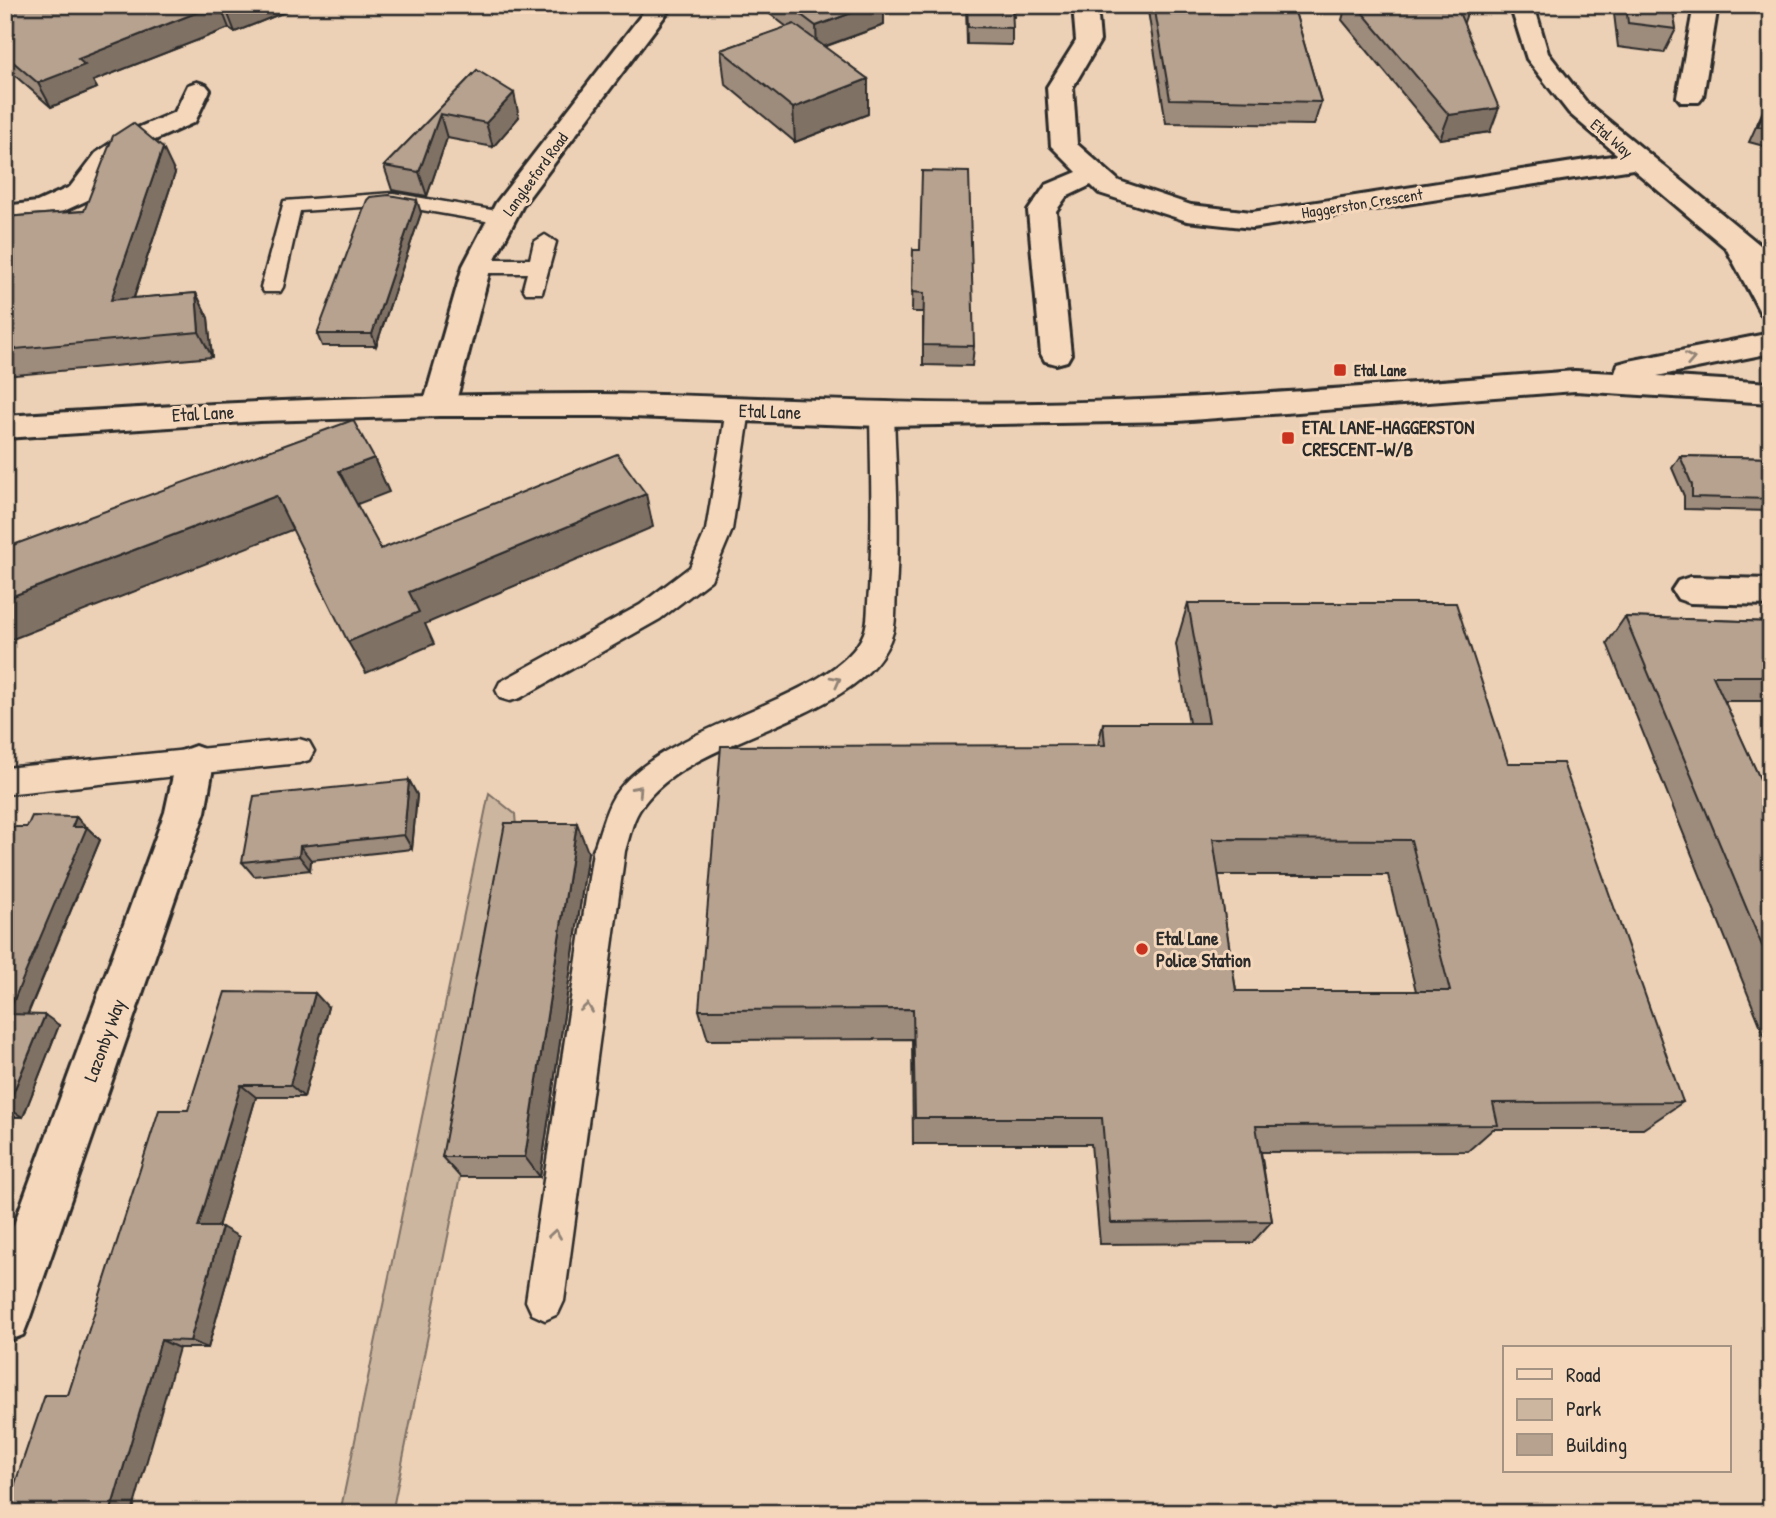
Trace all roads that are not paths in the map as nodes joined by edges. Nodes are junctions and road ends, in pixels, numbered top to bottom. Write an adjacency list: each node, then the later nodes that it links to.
1 (661, 5): 10 (street, Langleeford Road)
2 (1086, 5): 8 (street, Haggerston Crescent)
3 (1521, 5): 7 (street, Etal Way)
4 (1706, 5): 6 (street)
5 (197, 90): 9 (street)
6 (1690, 97)
7 (1638, 160): 8 (street, Haggerston Crescent); 12 (street, Etal Way)
8 (1095, 174): 20 (street)
9 (5, 214)
10 (503, 218): 13 (street, Langleeford Road); 16 (lane)
11 (545, 242): 14 (lane)
12 (1738, 244): 15 (street, Etal Way); 18 (street, Etal Way)
13 (477, 266): 14 (lane); 23 (street, Langleeford Road)
14 (539, 266): 17 (lane)
15 (1771, 267)
16 (272, 288)
17 (534, 288)
18 (1771, 307)
19 (1771, 343): 21 (street, Etal Lane, one-way to 19)
20 (1056, 354)
21 (1575, 381): 22 (street, Etal Lane); 25 (street, Etal Lane)
22 (1771, 393)
23 (439, 405): 24 (street, Etal Lane); 26 (street, Etal Lane)
24 (738, 410): 25 (street, Etal Lane); 29 (lane)
25 (882, 415): 33 (lane, one-way to 25)
26 (5, 427)
27 (1690, 590): 28 (street)
28 (1771, 592)
29 (510, 690)
30 (299, 751): 31 (lane)
31 (195, 762): 32 (lane); 34 (street, Lazonby Way)
32 (5, 781)
33 (545, 1301)
34 (5, 1317)

